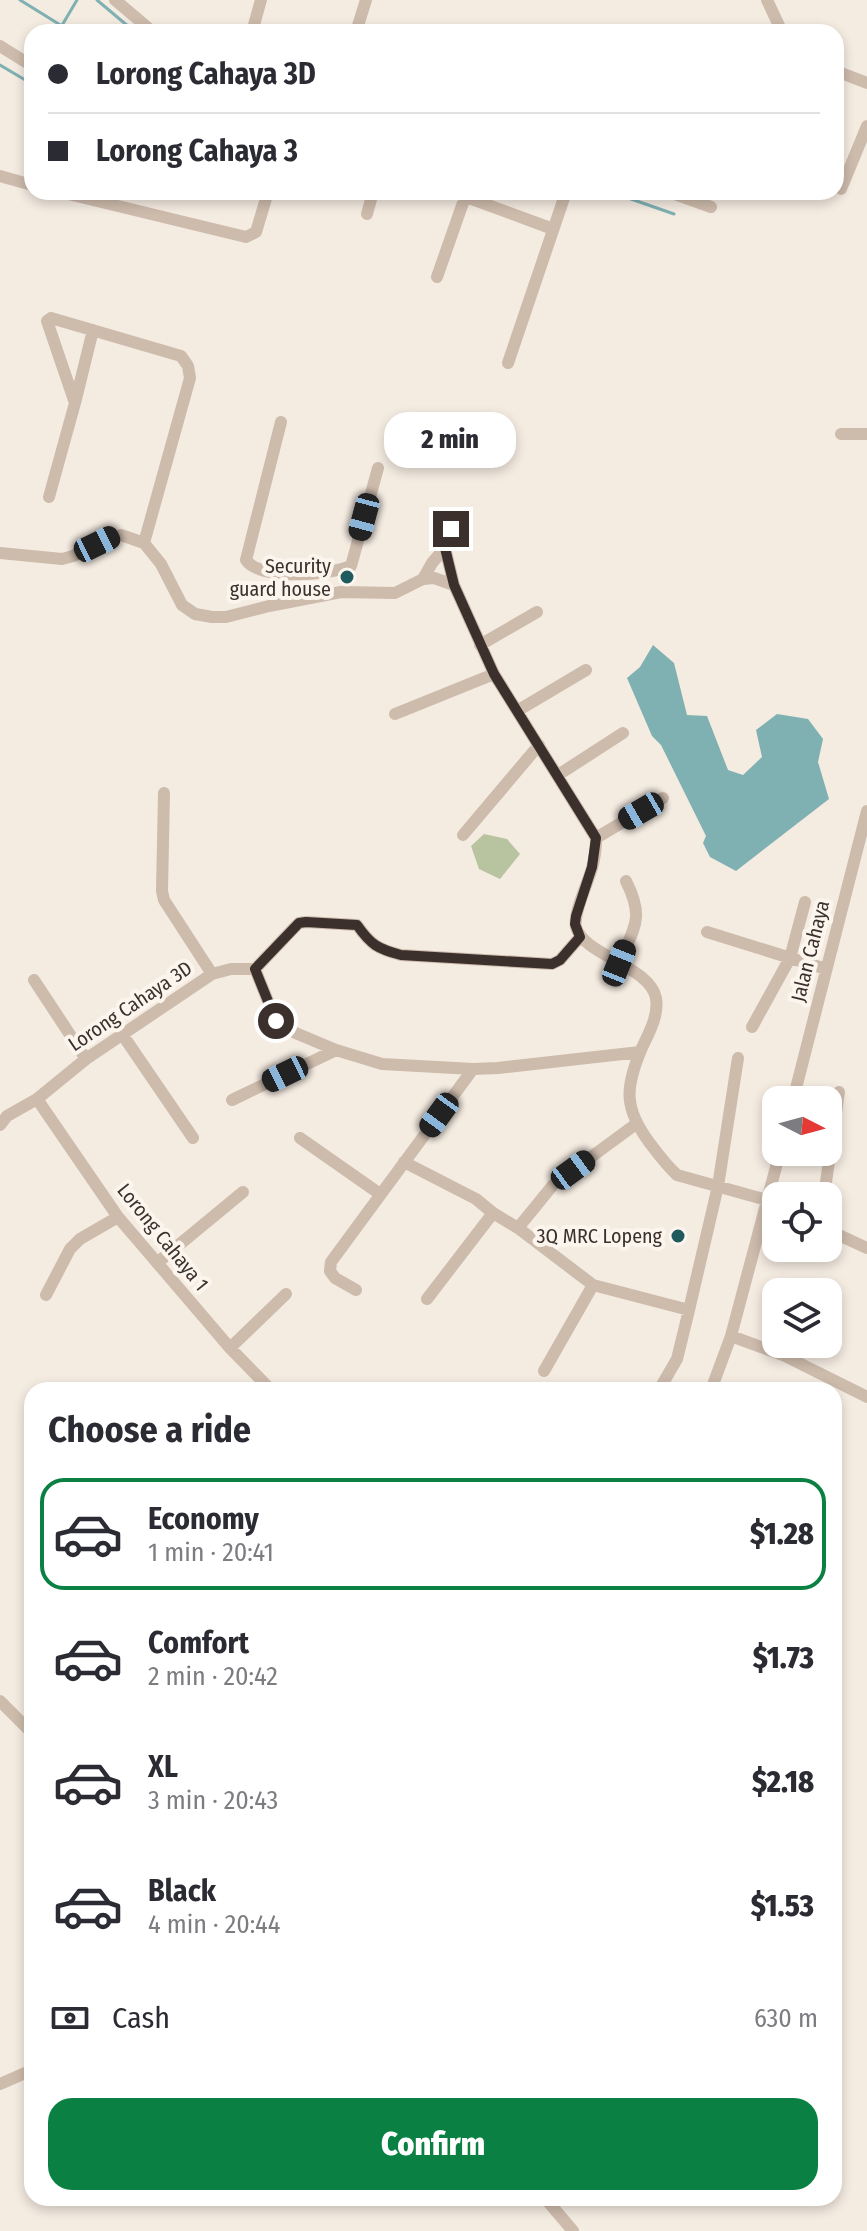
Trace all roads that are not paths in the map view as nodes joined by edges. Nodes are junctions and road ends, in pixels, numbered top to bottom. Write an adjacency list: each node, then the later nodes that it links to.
1 (115, 0): 5 (street)
2 (261, 0): 6 (street)
3 (366, 0): 7 (street)
4 (767, 0): 8 (street)
5 (144, 24)
6 (254, 24)
7 (358, 24)
8 (778, 24)
9 (0, 46): 10 (street)
10 (24, 61)
11 (844, 74): 12 (street)
12 (867, 83)
13 (867, 126): 15 (street)
14 (0, 176): 16 (street)
15 (844, 182)
16 (24, 183)
17 (93, 200): 18 (street)
18 (266, 200)
19 (371, 200): 25 (street)
20 (457, 200): 27 (street)
21 (475, 200): 26 (street)
22 (563, 200): 26 (street)
23 (691, 200): 24 (street)
24 (711, 207)
25 (367, 214)
26 (553, 229): 29 (street)
27 (437, 277)
28 (93, 330): 30 (street); 30 (street); 37 (street)
29 (508, 363)
30 (75, 403): 35 (street)
31 (281, 422): 40 (street)
32 (841, 434): 33 (street)
33 (867, 434)
34 (378, 468): 40 (street)
35 (49, 497)
36 (451, 529): 38 (street)
37 (144, 543): 39 (street); 43 (street)
38 (445, 548): 41 (street); 42 (street)
39 (0, 553)
40 (346, 568): 43 (street)
41 (423, 579): 42 (street); 43 (street)
42 (454, 585): 45 (street)
43 (348, 592)
44 (537, 612): 45 (street)
45 (480, 645): 47 (street)
46 (586, 670): 48 (street)
47 (494, 674): 48 (street); 49 (street)
48 (517, 711): 51 (street)
49 (395, 714)
50 (623, 733): 52 (street)
51 (539, 745): 52 (street); 56 (street)
52 (558, 775): 57 (street)
53 (164, 793): 66 (street)
54 (663, 798): 57 (street)
55 (867, 811): 65 (street, Jalan Cahaya)
56 (463, 835)
57 (596, 838): 61 (street)
58 (626, 881): 63 (street)
59 (805, 902): 62 (street)
60 (707, 932): 62 (street)
61 (580, 937): 63 (street); 64 (street)
62 (790, 958): 65 (street); 68 (street)
63 (619, 963): 71 (street)
64 (255, 969): 66 (street, Lorong Cahaya 3D); 70 (street)
65 (826, 969): 75 (street, Jalan Cahaya)
66 (212, 974): 69 (street, Lorong Cahaya 3D)
67 (34, 980): 73 (street)
68 (752, 1027)
69 (122, 1034): 73 (street, Lorong Cahaya 3D); 80 (street)
70 (336, 1050): 74 (street); 77 (street)
71 (640, 1052): 74 (street); 78 (street)
72 (738, 1058): 83 (street)
73 (86, 1059): 76 (street, Lorong Cahaya 3D)
74 (473, 1069): 82 (street)
75 (797, 1086)
76 (37, 1099): 79 (street, Lorong Cahaya 3D); 88 (street, Lorong Cahaya 1)
77 (232, 1100)
78 (636, 1124): 83 (street); 90 (street)
79 (0, 1125)
80 (193, 1138)
81 (300, 1138): 85 (street)
82 (404, 1162): 85 (street); 87 (street)
83 (718, 1186): 86 (street); 99 (street)
84 (243, 1192): 93 (street)
85 (380, 1194): 95 (street)
86 (762, 1199)
87 (493, 1213): 90 (street); 98 (street)
88 (118, 1217): 93 (street, Lorong Cahaya 1); 97 (street)
89 (762, 1219): 100 (street)
90 (518, 1228): 94 (street)
91 (842, 1236): 92 (street)
92 (867, 1248)
93 (157, 1263): 101 (street, Lorong Cahaya 1)
94 (593, 1285): 99 (street); 102 (street)
95 (356, 1290)
96 (286, 1294): 101 (street)
97 (46, 1295)
98 (427, 1299)
99 (689, 1310): 104 (street)
100 (731, 1336): 105 (street); 106 (street)
101 (230, 1348): 103 (street, Lorong Cahaya 1)
102 (544, 1371)
103 (263, 1382)
104 (664, 1382)
105 (714, 1382)
106 (837, 1382)
107 (842, 1384): 108 (street)
108 (867, 1397)
109 (0, 1701): 110 (street)
110 (24, 1725)
111 (24, 2074): 112 (street)
112 (0, 2084)
113 (552, 2206): 114 (street)
114 (573, 2231)

